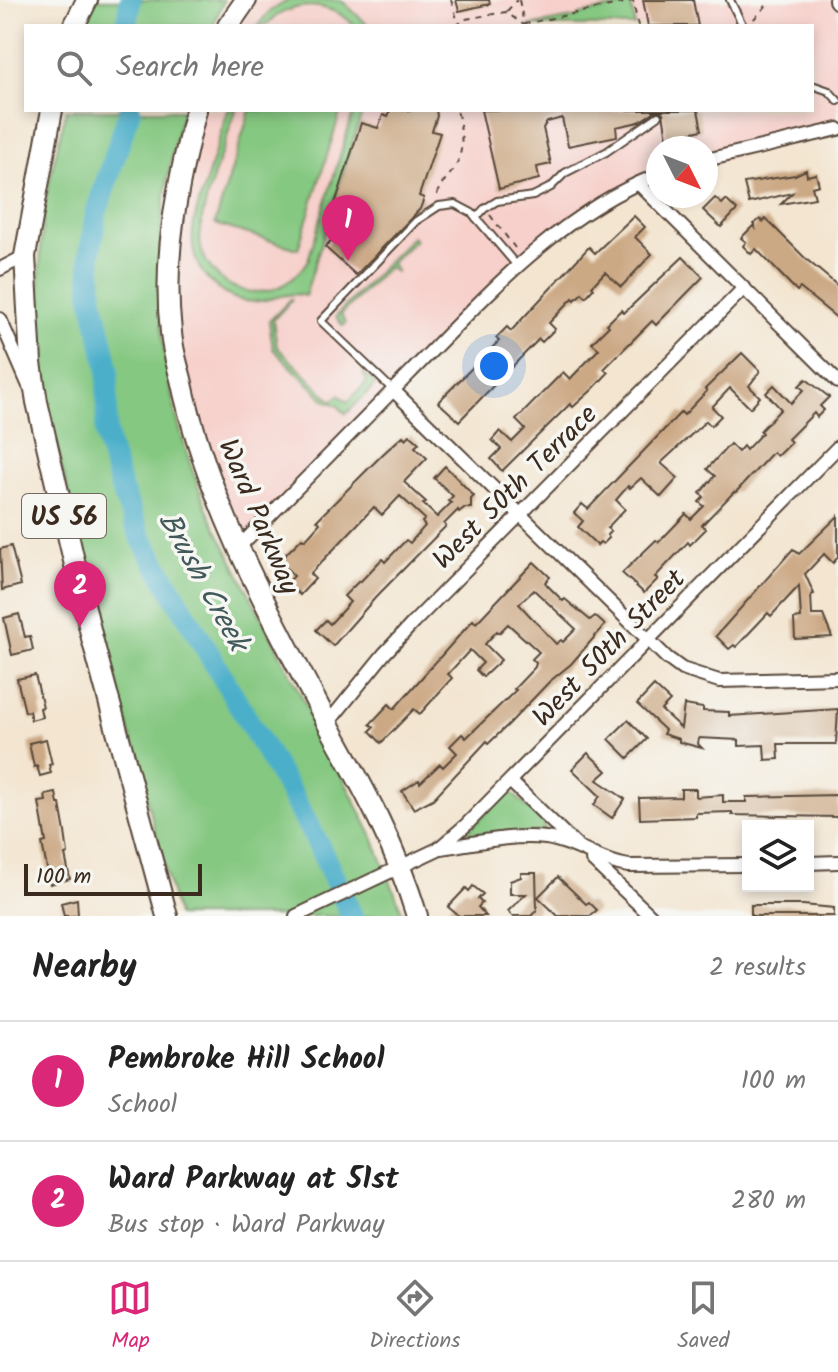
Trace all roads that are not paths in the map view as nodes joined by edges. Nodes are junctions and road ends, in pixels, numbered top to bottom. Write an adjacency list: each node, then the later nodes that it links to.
1 (87, 0): 4 (highway)
2 (246, 0): 5 (highway)
3 (730, 0): 6 (lane)
4 (75, 24)
5 (229, 24)
6 (742, 24)
7 (814, 86): 8 (lane)
8 (838, 101)
9 (52, 112): 17 (highway, US 56)
10 (195, 112): 27 (highway, Ward Parkway)
11 (658, 116): 16 (lane)
12 (838, 129): 13 (street)
13 (718, 157)
14 (646, 180): 15 (street)
15 (638, 183): 18 (street); 20 (street)
16 (476, 218): 18 (lane); 23 (lane)
17 (25, 256): 19 (street); 24 (highway, US 56)
18 (518, 267): 23 (street)
19 (0, 269)
20 (742, 290): 22 (street); 26 (street, West 50th Terrace)
21 (0, 319): 24 (street)
22 (838, 382)
23 (393, 390): 26 (street); 27 (street)
24 (37, 402): 38 (highway, US 56)
25 (838, 447): 28 (street, West 50th Street)
26 (520, 514): 28 (street); 30 (street, West 50th Terrace)
27 (238, 548): 30 (highway, Ward Parkway)
28 (648, 640): 29 (street); 31 (street, West 50th Street)
29 (838, 678)
30 (328, 723): 37 (highway, Ward Parkway)
31 (510, 781): 32 (street, West 50th Street); 33 (street)
32 (438, 849): 33 (street); 37 (street, West 50th Street)
33 (584, 852): 36 (street); 41 (street)
34 (838, 862): 35 (street)
35 (814, 863)
36 (742, 865)
37 (402, 867): 39 (street, West 50th Street); 40 (highway, Ward Parkway)
38 (167, 916)
39 (296, 916)
40 (417, 916)
41 (651, 916)

